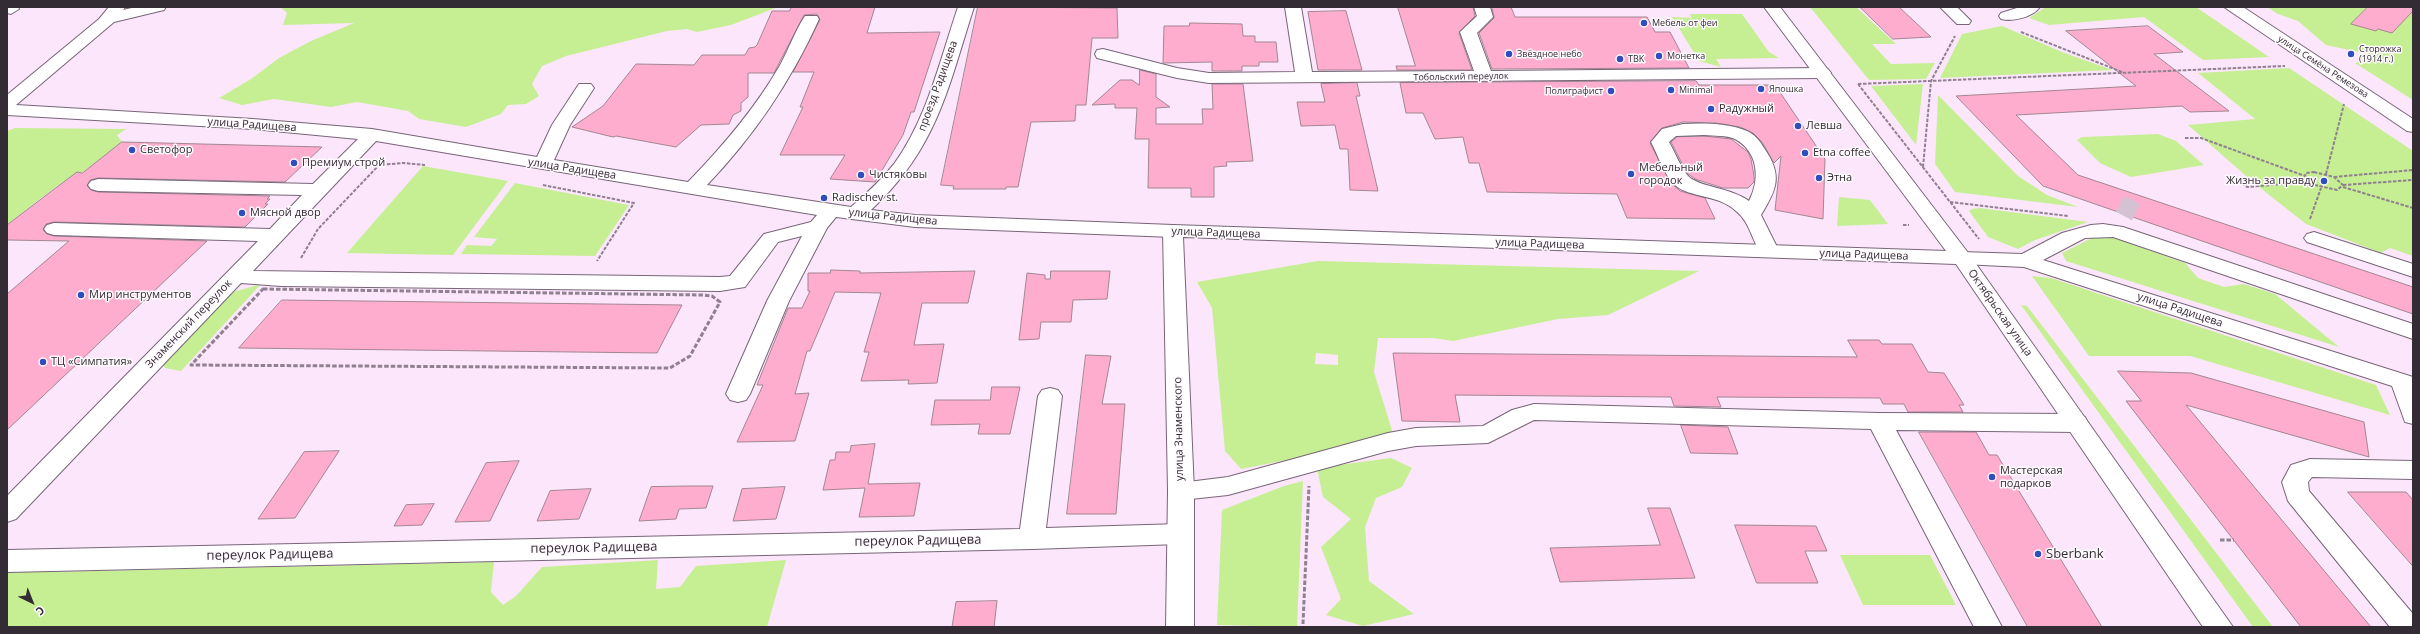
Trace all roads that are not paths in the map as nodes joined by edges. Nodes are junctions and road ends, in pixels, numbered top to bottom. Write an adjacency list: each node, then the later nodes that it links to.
1 (158, 7): 9 (street)
2 (966, 7): 26 (street, проезд Радищева)
3 (1293, 7): 16 (street)
4 (1482, 7): 15 (street)
5 (1772, 7): 14 (street, Октябрьская улица)
6 (1948, 7): 12 (street)
7 (2032, 7): 10 (street)
8 (2232, 7): 20 (street, улица Семёна Ремезова)
9 (112, 13): 18 (street)
10 (2007, 16)
11 (811, 19): 24 (street)
12 (1964, 21)
13 (1103, 54): 16 (street, Тобольский переулок)
14 (1822, 73): 15 (street, Тобольский переулок); 34 (street, Октябрьская улица)
15 (1485, 76): 16 (street, Тобольский переулок)
16 (1304, 78)
17 (585, 88): 22 (street)
18 (7, 104)
19 (7, 110): 21 (street, улица Радищева)
20 (2413, 127)
21 (372, 135): 22 (street, улица Радищева); 25 (street, Знаменский переулок)
22 (543, 164): 24 (street, улица Радищева)
23 (98, 185): 25 (street)
24 (692, 189): 28 (street, улица Радищева)
25 (319, 190): 32 (street, Знаменский переулок)
26 (855, 214): 28 (street, улица Радищева); 30 (street, улица Радищева)
27 (1752, 214): 27 (street); 33 (street)
28 (824, 218): 37 (street); 40 (street)
29 (54, 229): 32 (street)
30 (1173, 231): 33 (street, улица Радищева); 46 (street, улица Знаменского)
31 (2311, 231): 36 (street)
32 (275, 235): 37 (street, Знаменский переулок)
33 (1769, 251): 34 (street, улица Радищева)
34 (1962, 258): 35 (street, улица Радищева); 44 (street, Октябрьская улица)
35 (2026, 261): 38 (street); 39 (street, улица Радищева)
36 (2413, 271)
37 (236, 276): 47 (street, Знаменский переулок)
38 (2413, 332)
39 (2408, 384): 42 (street)
40 (738, 394)
41 (1050, 396): 49 (street)
42 (2413, 416)
43 (1879, 421): 44 (street); 46 (street); 52 (street)
44 (2076, 423): 53 (street, Октябрьская улица)
45 (2413, 470): 54 (street)
46 (1180, 491): 48 (street, улица Знаменского)
47 (7, 512)
48 (1180, 534): 49 (street, переулок Радищева); 51 (street, улица Знаменского)
49 (1032, 539): 50 (street, переулок Радищева)
50 (7, 561)
51 (1180, 627)
52 (1988, 627)
53 (2219, 627)
54 (2407, 627)

